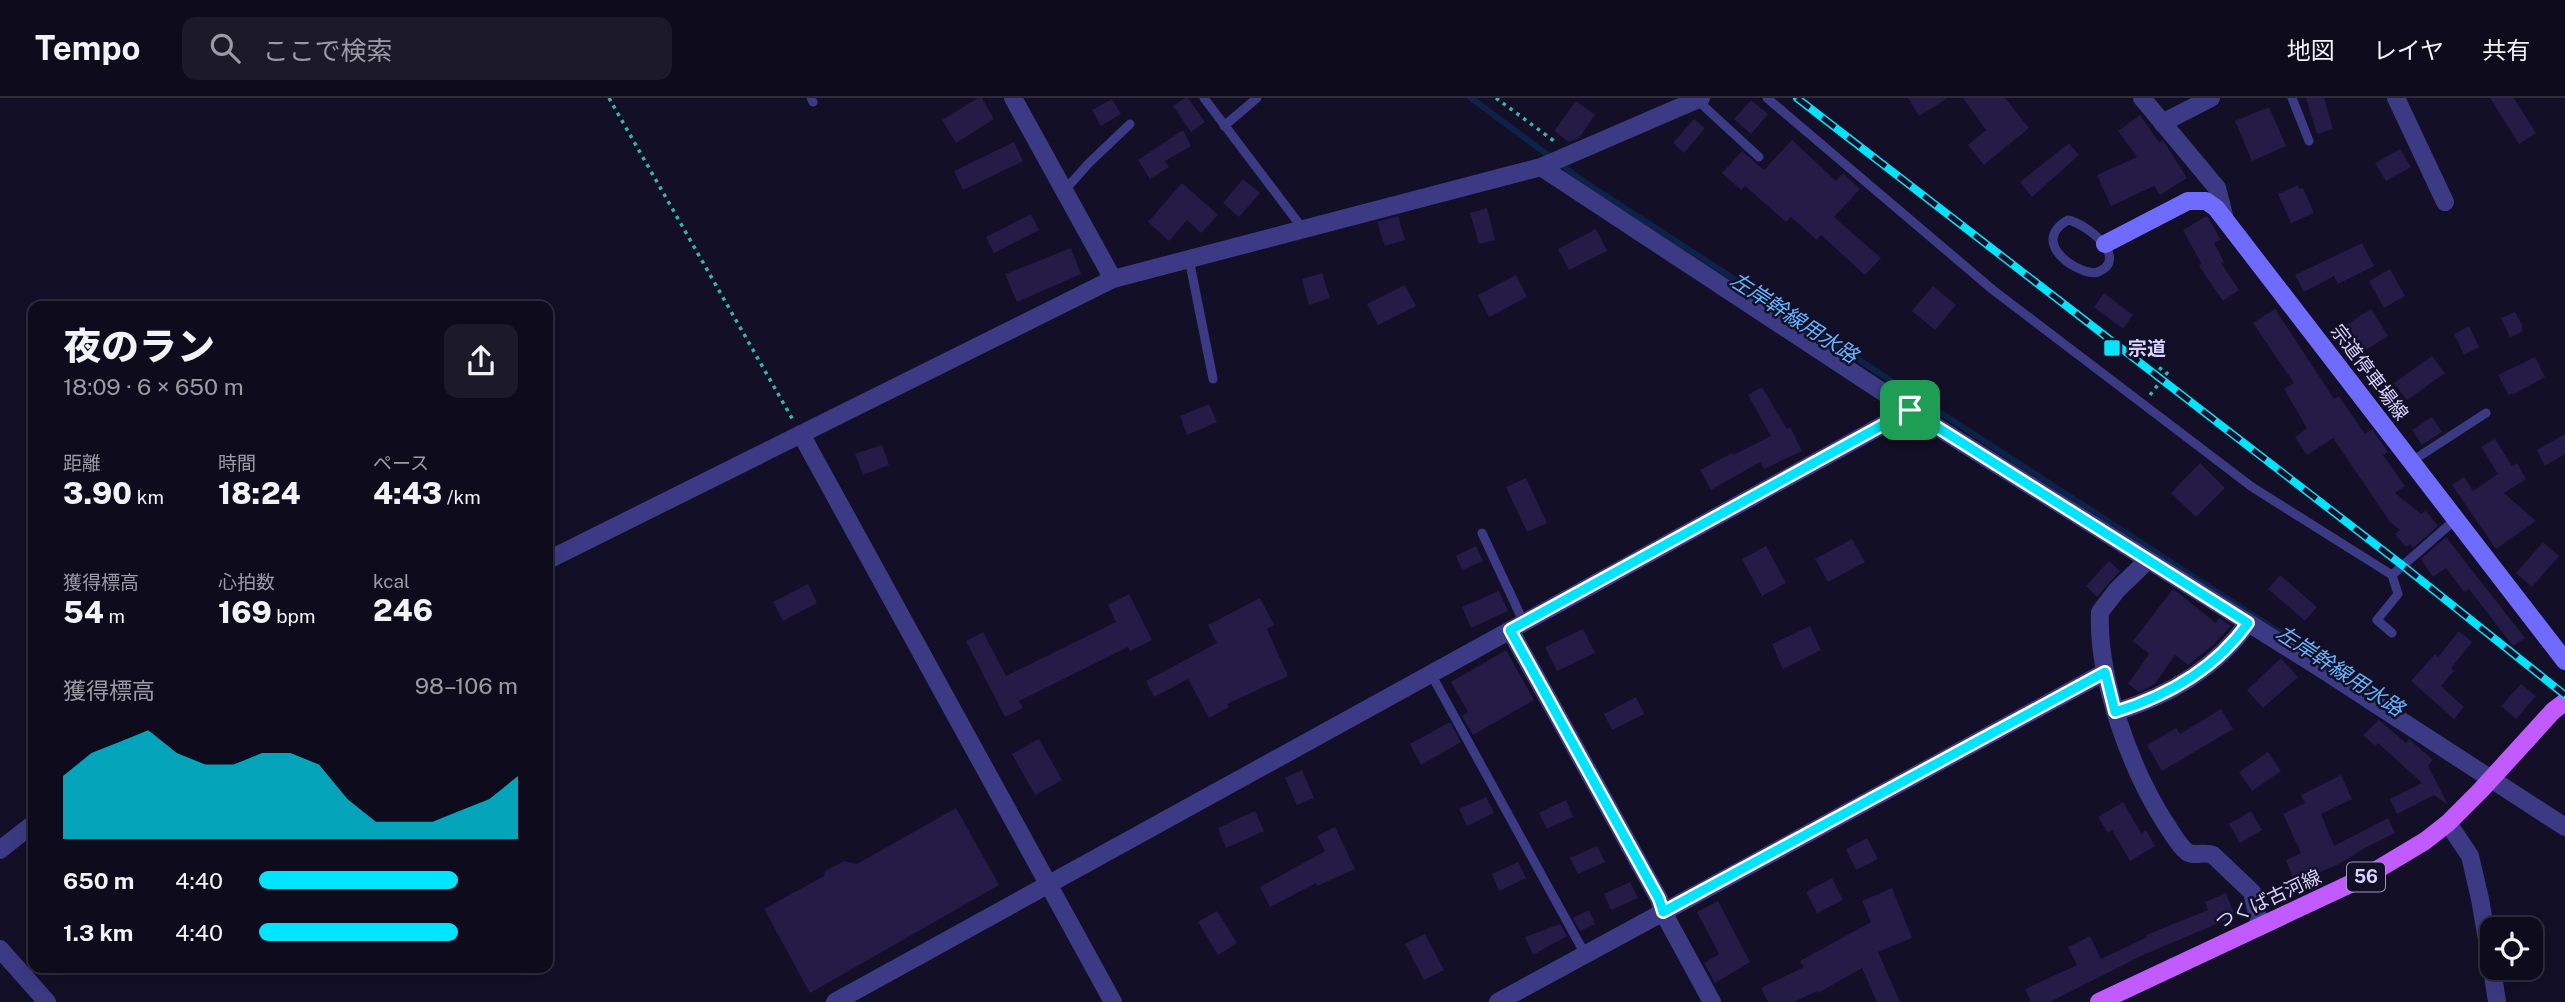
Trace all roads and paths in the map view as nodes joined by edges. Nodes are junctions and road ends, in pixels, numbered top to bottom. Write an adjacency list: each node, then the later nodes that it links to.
1 (609, 98): 31 (path)
2 (1013, 98): 19 (street)
3 (1203, 98): 14 (lane)
4 (1257, 98): 14 (lane)
5 (1496, 98): 16 (path)
6 (1767, 98): 37 (lane)
7 (2142, 98): 12 (street)
8 (2211, 98): 12 (street)
9 (2292, 98): 15 (lane)
10 (2396, 98): 20 (street)
11 (1699, 99): 16 (street); 17 (lane)
12 (2162, 123): 21 (street)
13 (1130, 124): 19 (lane)
14 (1224, 126): 22 (lane)
15 (2309, 141)
16 (1573, 155): 18 (street)
17 (1759, 157)
18 (1541, 167): 22 (street); 29 (street)
19 (1064, 191): 25 (street)
20 (2445, 202)
21 (2224, 215): 23 (main road, 宗道停車場線); 32 (main road, 宗道停車場線)
22 (1303, 229): 24 (street)
23 (2105, 244): 23 (lane)
24 (1189, 259): 25 (street); 27 (lane)
25 (1113, 279): 31 (street)
26 (2158, 367): 28 (path)
27 (1213, 379)
28 (2149, 397)
29 (1910, 410): 36 (street); 39 (street)
30 (2486, 413): 32 (lane)
31 (801, 434): 35 (street); 51 (street)
32 (2412, 461): 33 (main road, 宗道停車場線)
33 (2456, 519): 37 (lane); 41 (main road, 宗道停車場線)
34 (1482, 533): 39 (lane)
35 (553, 558)
36 (2148, 560): 38 (street); 42 (street)
37 (2392, 575): 40 (lane)
38 (2248, 623): 45 (street); 46 (street)
39 (1517, 626): 43 (street); 52 (street)
40 (2392, 633)
41 (2565, 661)
42 (2105, 672): 45 (street); 52 (street)
43 (1431, 674): 51 (street); 56 (lane)
44 (2565, 702): 46 (main road, つくば古河線 / 56)
45 (2115, 712): 54 (street)
46 (2492, 779): 47 (main road, つくば古河線 / 56); 48 (street)
47 (2448, 823): 53 (street); 54 (main road, つくば古河線 / 56)
48 (2565, 827)
49 (28, 828): 50 (street)
50 (0, 850)
51 (1048, 884): 60 (street); 61 (street)
52 (1663, 912): 56 (street); 63 (street)
53 (2482, 917)
54 (2260, 926): 58 (main road, つくば古河線 / 56)
55 (0, 949): 59 (street)
56 (1585, 954): 62 (street)
57 (2494, 980): 65 (street)
58 (2126, 996): 64 (main road, つくば古河線 / 56)
59 (47, 1002)
60 (835, 1002)
61 (1113, 1002)
62 (1498, 1002)
63 (1712, 1002)
64 (2099, 1002)
65 (2497, 1002)

